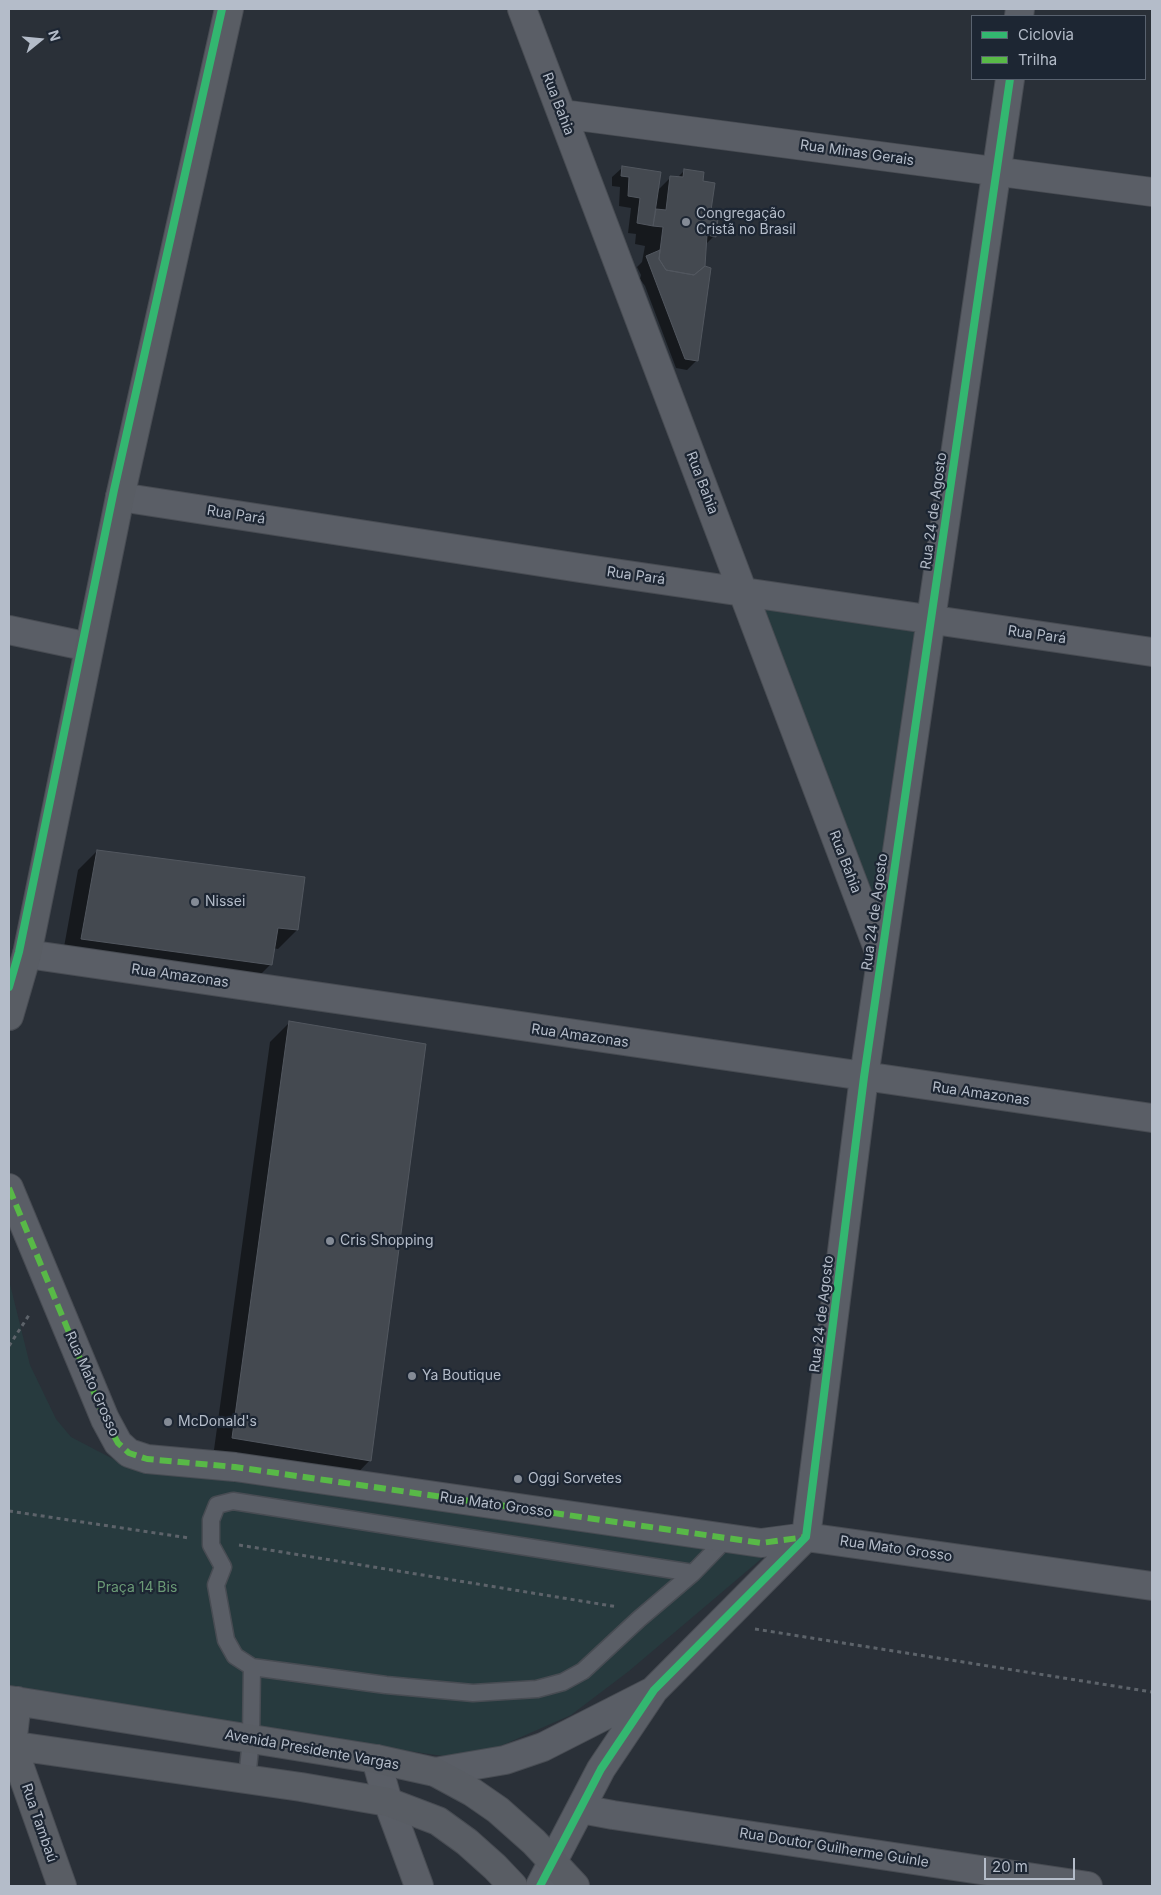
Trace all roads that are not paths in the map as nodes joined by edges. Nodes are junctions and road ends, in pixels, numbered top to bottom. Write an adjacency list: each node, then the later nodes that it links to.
1 (229, 9): 7 (street)
2 (522, 9): 4 (street, Rua Bahia)
3 (1010, 80): 5 (street, Rua 24 de Agosto)
4 (562, 114): 5 (street, Rua Minas Gerais); 8 (street, Rua Bahia)
5 (996, 171): 6 (street, Rua Minas Gerais); 9 (street, Rua 24 de Agosto)
6 (1152, 192)
7 (120, 497): 8 (street, Rua Pará); 11 (street)
8 (743, 591): 9 (street, Rua Pará); 14 (street, Rua Bahia)
9 (931, 619): 12 (street, Rua Pará); 14 (street, Rua 24 de Agosto)
10 (9, 630): 11 (street)
11 (89, 648): 13 (street)
12 (1152, 652)
13 (18, 952): 15 (street); 16 (street, Rua Amazonas)
14 (881, 958): 16 (street, Rua 24 de Agosto)
15 (9, 1016)
16 (864, 1078): 17 (street, Rua Amazonas); 19 (street, Rua 24 de Agosto)
17 (1152, 1118)
18 (9, 1188): 20 (street, Rua Mato Grosso)
19 (806, 1536): 20 (street, Rua Mato Grosso); 22 (street, Rua Mato Grosso); 24 (street)
20 (726, 1538): 21 (lane)
21 (693, 1574): 23 (lane); 23 (lane)
22 (1152, 1586)
23 (252, 1667): 26 (lane)
24 (654, 1690): 29 (street); 32 (street)
25 (13, 1700): 26 (street, Avenida Presidente Vargas); 27 (street, Rua Tambaú)
26 (251, 1739): 28 (street, Avenida Presidente Vargas); 30 (lane)
27 (10, 1745): 30 (street); 34 (street, Rua Tambaú)
28 (376, 1759): 29 (street, Avenida Presidente Vargas); 31 (street)
29 (435, 1772): 33 (street, Avenida Presidente Vargas)
30 (247, 1779): 31 (street)
31 (388, 1802): 35 (street); 36 (street)
32 (581, 1809): 33 (street); 39 (street, Rua Doutor Guilherme Guinle)
33 (553, 1863): 37 (street); 38 (street, Avenida Presidente Vargas)
34 (62, 1886)
35 (419, 1886)
36 (513, 1886)
37 (540, 1886)
38 (575, 1886)
39 (1088, 1886)

